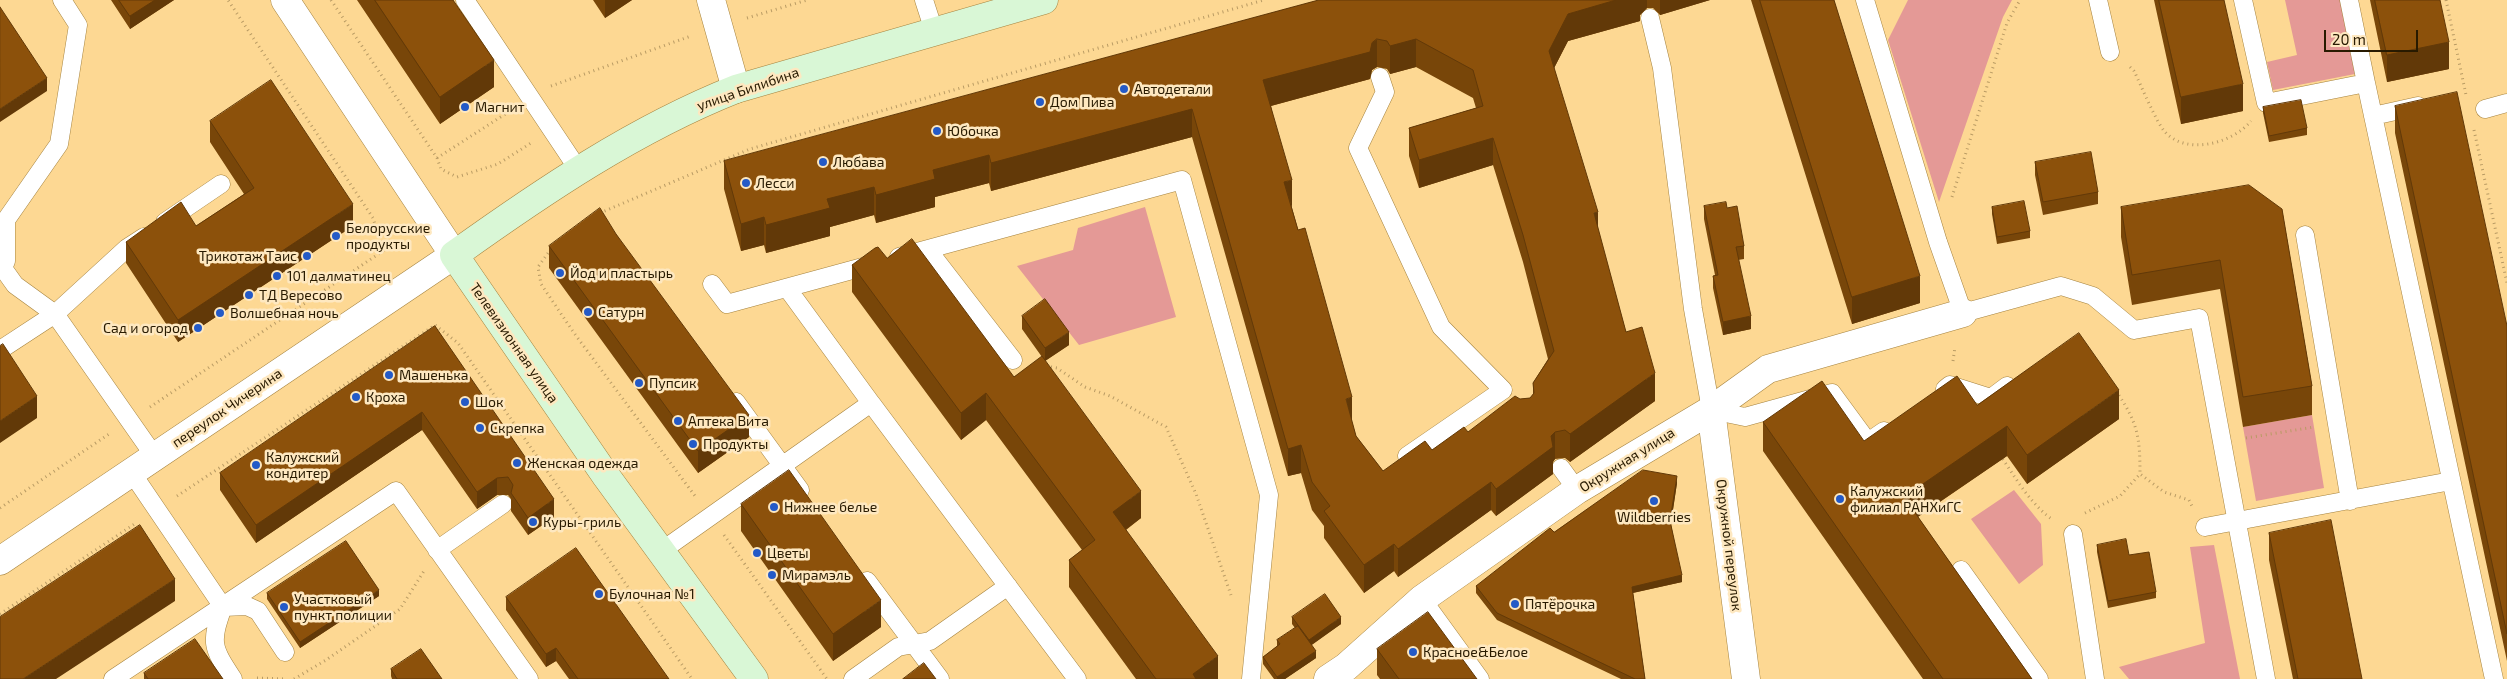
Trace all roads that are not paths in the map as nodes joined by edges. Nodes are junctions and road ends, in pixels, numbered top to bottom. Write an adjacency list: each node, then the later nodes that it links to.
1 (62, 0): 26 (lane)
2 (285, 0): 25 (street, Телевизионная улица)
3 (465, 0): 21 (lane)
4 (711, 0): 16 (street)
5 (924, 0): 12 (lane)
6 (1044, 0): 12 (main road, улица Билибина)
7 (1866, 0): 29 (lane)
8 (2098, 0): 13 (lane)
9 (2243, 0): 15 (lane)
10 (2349, 0): 15 (lane)
11 (1650, 18): 37 (lane)
12 (934, 31): 16 (main road, улица Билибина)
13 (2110, 52)
14 (1380, 77): 39 (lane)
15 (2366, 83): 20 (lane)
16 (736, 89): 21 (main road, улица Билибина)
17 (2439, 102): 20 (lane)
18 (2507, 103): 19 (lane)
19 (2485, 109)
20 (2373, 116): 44 (lane)
21 (580, 172): 25 (main road, улица Билибина)
22 (220, 184): 30 (lane)
23 (2305, 235): 46 (lane)
24 (928, 250): 28 (lane); 32 (lane); 70 (lane)
25 (454, 255): 40 (street, переулок Чичерина); 53 (main road, Телевизионная улица)
26 (2, 266): 30 (lane)
27 (712, 284): 28 (lane)
28 (787, 288): 36 (lane)
29 (1963, 313): 37 (street, Окружная улица); 49 (lane)
30 (55, 314): 31 (lane); 40 (lane)
31 (0, 350)
32 (1013, 360)
33 (2021, 377): 35 (lane)
34 (724, 386): 41 (lane)
35 (1933, 397)
36 (871, 403): 41 (lane); 57 (lane)
37 (1711, 410): 38 (lane); 45 (street, Окружная улица); 72 (street, Окружной переулок)
38 (1901, 419)
39 (1406, 457)
40 (155, 458): 43 (street, переулок Чичерина)
41 (782, 466): 48 (lane); 53 (lane)
42 (1561, 468): 45 (lane)
43 (132, 473): 54 (street, переулок Чичерина); 59 (lane)
44 (2451, 480): 46 (lane); 76 (lane)
45 (1577, 490): 58 (street, Окружная улица)
46 (2350, 501): 49 (lane)
47 (503, 504): 52 (lane)
48 (812, 505)
49 (2235, 522): 50 (lane); 75 (lane)
50 (2205, 528)
51 (2073, 534): 74 (lane)
52 (437, 550): 59 (lane); 65 (lane)
53 (660, 552): 66 (main road, Телевизионная улица)
54 (0, 560)
55 (858, 568): 60 (lane)
56 (1961, 570): 73 (lane)
57 (1008, 586): 60 (lane); 69 (lane)
58 (1422, 599): 62 (street, Окружная улица); 71 (lane)
59 (223, 606): 61 (lane); 63 (lane); 64 (lane)
60 (914, 644): 67 (lane); 68 (lane)
61 (285, 652)
62 (1343, 675)
63 (113, 679)
64 (233, 679)
65 (529, 679)
66 (754, 679)
67 (853, 679)
68 (940, 679)
69 (1077, 679)
70 (1251, 679)
71 (1480, 679)
72 (1746, 679)
73 (2039, 679)
74 (2095, 679)
75 (2266, 679)
76 (2494, 679)

